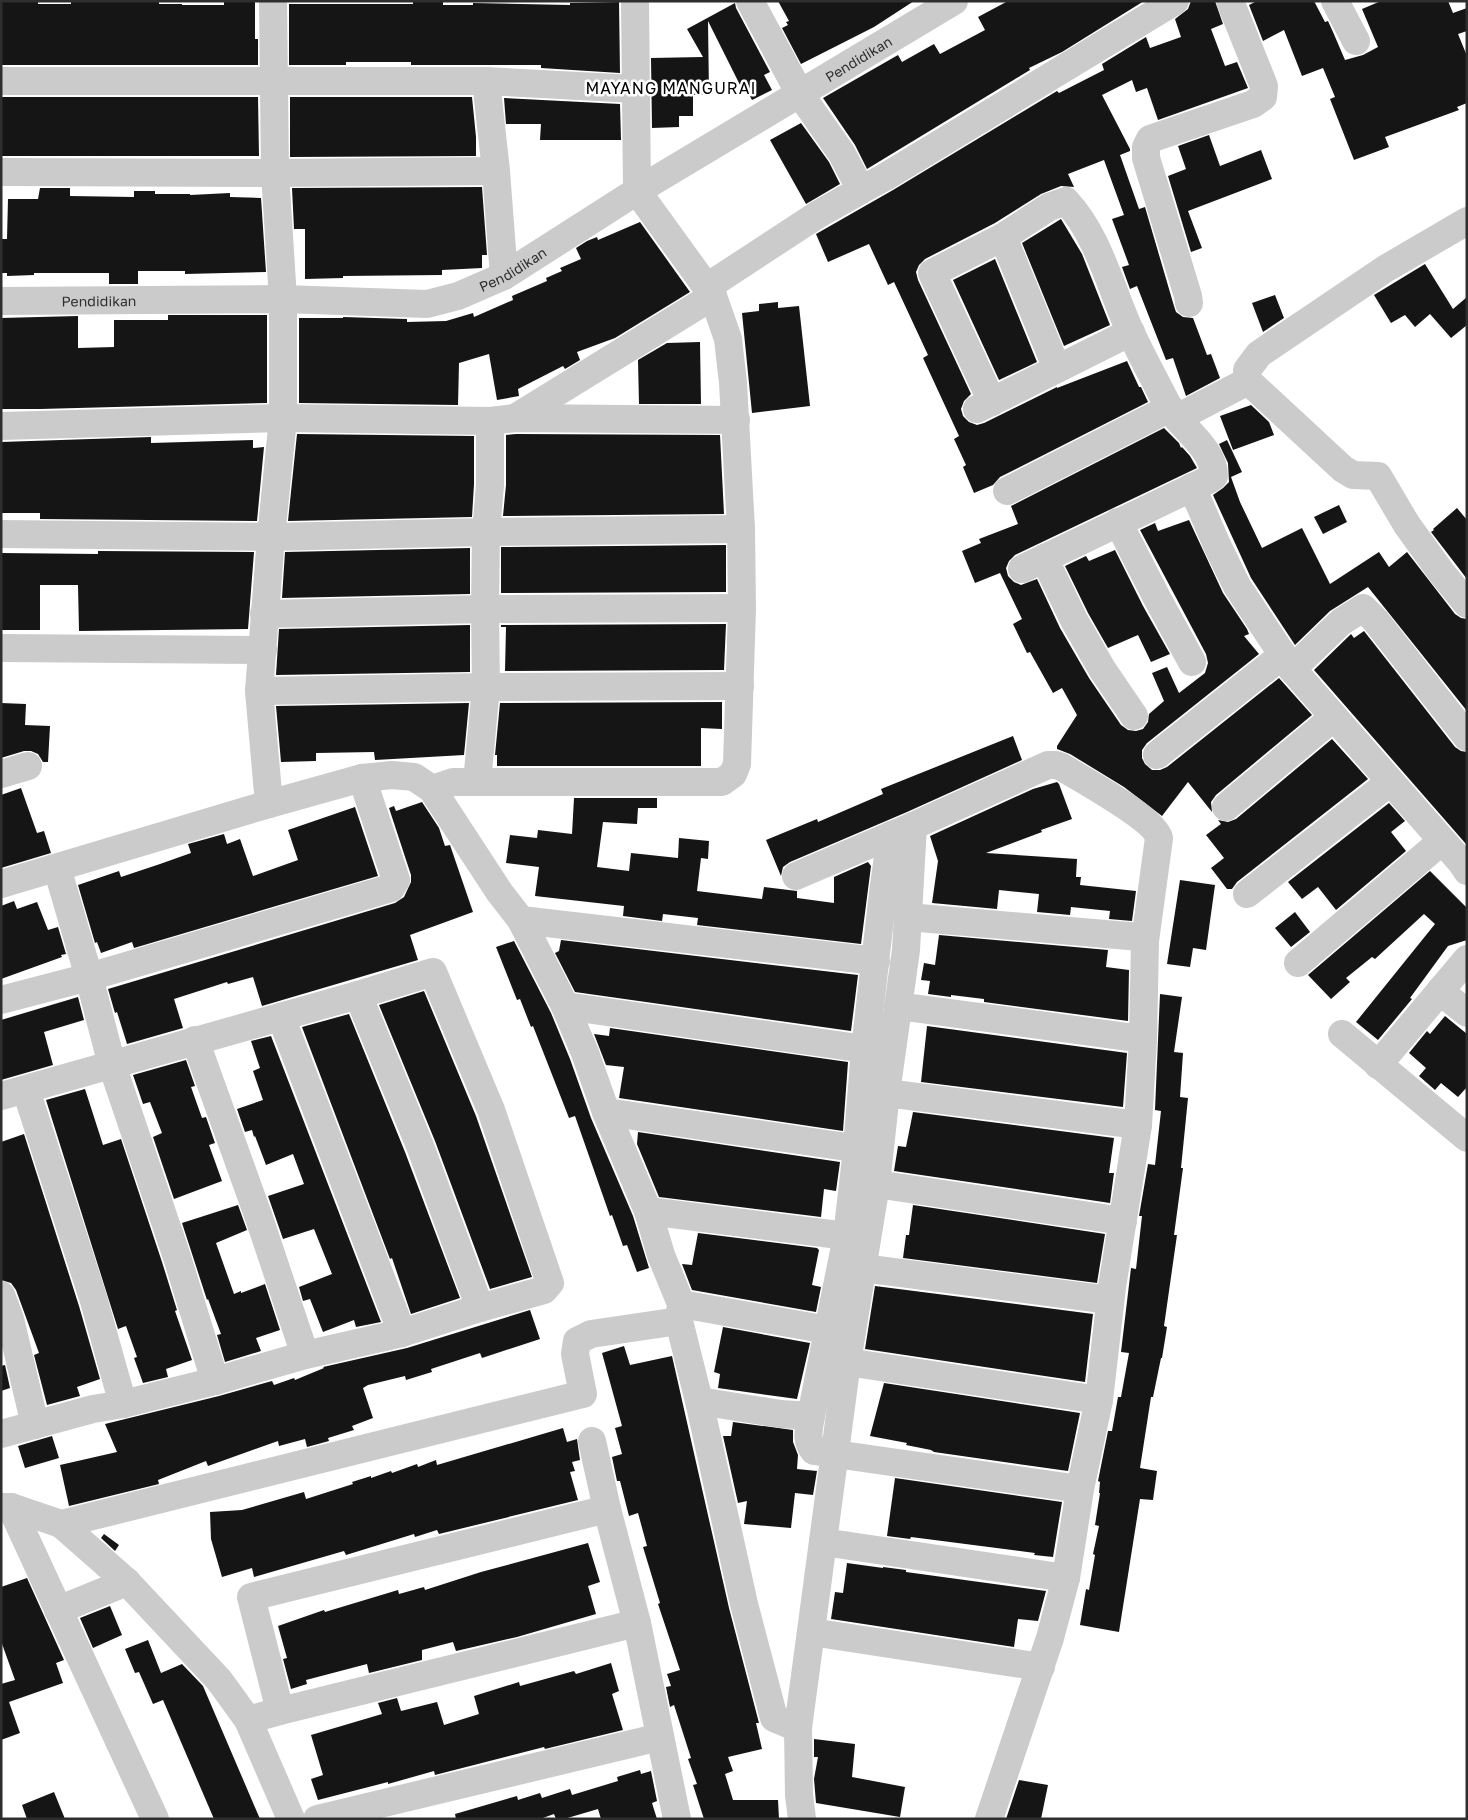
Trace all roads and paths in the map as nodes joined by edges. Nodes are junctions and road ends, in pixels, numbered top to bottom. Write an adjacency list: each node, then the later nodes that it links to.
1 (273, 1): 10 (street)
2 (635, 1): 12 (street)
3 (750, 1): 13 (street)
4 (954, 1): 13 (street, Pendidikan)
5 (1176, 1): 17 (street)
6 (1230, 1): 25 (street)
7 (1338, 2): 8 (street)
8 (1356, 41)
9 (1, 81): 10 (street)
10 (272, 81): 11 (street); 16 (street)
11 (486, 81): 12 (street); 14 (street)
12 (635, 89): 18 (street)
13 (800, 94): 17 (street); 18 (street, Pendidikan)
14 (496, 171): 16 (street); 21 (street)
15 (1, 172): 16 (street)
16 (274, 173): 23 (street)
17 (861, 190): 22 (street)
18 (637, 191): 21 (street, Pendidikan); 22 (street)
19 (1467, 221): 28 (street)
20 (1003, 236): 26 (street); 27 (street); 27 (street)
21 (504, 276): 23 (street, Pendidikan)
22 (710, 291): 31 (street); 32 (street)
23 (283, 299): 24 (street, Pendidikan); 30 (street)
24 (1, 300)
25 (1189, 303)
26 (1131, 332): 27 (street); 29 (street)
27 (1057, 369)
28 (1248, 381): 29 (street); 41 (street)
29 (1173, 413): 34 (street); 35 (street)
30 (283, 418): 31 (street); 33 (street); 40 (street)
31 (503, 420): 32 (street); 38 (street)
32 (736, 420): 37 (street)
33 (1, 426)
34 (1192, 487): 36 (street); 48 (street)
35 (1007, 491)
36 (1118, 522): 47 (street); 52 (street)
37 (741, 529): 38 (street); 42 (street)
38 (486, 532): 40 (street); 43 (street)
39 (1, 534): 40 (street)
40 (271, 537): 44 (street)
41 (1467, 603)
42 (742, 608): 43 (street); 49 (street)
43 (485, 609): 44 (street); 50 (street)
44 (264, 614): 46 (street)
45 (1, 648): 46 (street)
46 (263, 650): 51 (street)
47 (1192, 662)
48 (1287, 662): 53 (street); 54 (street); 55 (street)
49 (740, 686): 50 (street); 59 (street)
50 (486, 687): 51 (street); 59 (street)
51 (259, 691): 62 (street)
52 (1134, 716)
53 (1334, 717): 60 (street); 63 (street)
54 (1467, 737)
55 (1157, 755)
56 (28, 766): 57 (street)
57 (1, 774)
58 (362, 778): 61 (street); 62 (street); 77 (street)
59 (477, 782): 61 (street)
60 (1390, 782): 65 (street); 70 (street)
61 (432, 789): 72 (street)
62 (269, 804): 67 (street)
63 (1226, 807)
64 (902, 831): 68 (street); 71 (street); 73 (street); 75 (street)
65 (1442, 841): 66 (street); 76 (street)
66 (1465, 863)
67 (57, 868): 69 (street); 77 (street)
68 (796, 876)
69 (1, 884)
70 (1247, 894)
71 (908, 917): 73 (street); 82 (street)
72 (521, 920): 75 (street); 81 (street)
73 (1145, 942): 86 (street)
74 (1467, 959): 78 (street)
75 (876, 961): 88 (street)
76 (1298, 963)
77 (89, 976): 80 (street); 89 (street)
78 (1440, 991): 83 (street); 90 (street)
79 (358, 995): 84 (street); 104 (street); 104 (street)
80 (1, 1000)
81 (565, 1006): 88 (street); 93 (street)
82 (898, 1006): 86 (street); 91 (street)
83 (1467, 1014)
84 (281, 1017): 87 (street); 107 (street)
85 (1342, 1034): 90 (street)
86 (1143, 1039): 94 (street)
87 (196, 1040): 89 (street); 108 (street)
88 (866, 1049): 96 (street)
89 (112, 1065): 92 (street); 110 (street)
90 (1378, 1065): 95 (street)
91 (886, 1092): 94 (street); 96 (street)
92 (14, 1093): 113 (street)
93 (606, 1112): 96 (street); 98 (street)
94 (1138, 1125): 99 (street)
95 (1467, 1138)
96 (869, 1151): 97 (street); 100 (street)
97 (876, 1184): 99 (street); 101 (street)
98 (648, 1211): 100 (street); 105 (street)
99 (1123, 1221): 103 (street)
100 (847, 1236): 106 (street)
101 (862, 1268): 103 (street); 109 (street)
102 (1, 1295): 115 (street)
103 (1110, 1300): 112 (street)
104 (480, 1308): 107 (street)
105 (680, 1312): 106 (street); 111 (street); 122 (street)
106 (828, 1330): 114 (street)
107 (402, 1333): 108 (street)
108 (305, 1355): 110 (street)
109 (847, 1362): 112 (street); 118 (street)
110 (215, 1381): 113 (street)
111 (699, 1400): 114 (street); 132 (street)
112 (1099, 1400): 119 (street)
113 (123, 1404): 115 (street)
114 (811, 1416): 118 (street)
115 (35, 1426): 116 (street)
116 (1, 1434)
117 (592, 1441): 121 (street)
118 (835, 1454): 119 (street); 123 (street)
119 (1080, 1490): 124 (street)
120 (6, 1507): 122 (street); 126 (street)
121 (607, 1509): 127 (street); 130 (street)
122 (61, 1524): 125 (street)
123 (823, 1542): 124 (street); 128 (street)
124 (1066, 1578): 129 (street)
125 (127, 1582): 126 (street); 131 (street)
126 (58, 1610): 135 (street)
127 (637, 1623): 130 (street); 133 (street)
128 (811, 1632): 129 (street); 132 (street)
129 (1041, 1667): 139 (street)
130 (280, 1710): 131 (street)
131 (248, 1720): 136 (street)
132 (798, 1728): 134 (street)
133 (660, 1737): 137 (street); 138 (street)
134 (808, 1818)
135 (155, 1819)
136 (291, 1819)
137 (317, 1819)
138 (677, 1819)
139 (989, 1819)

